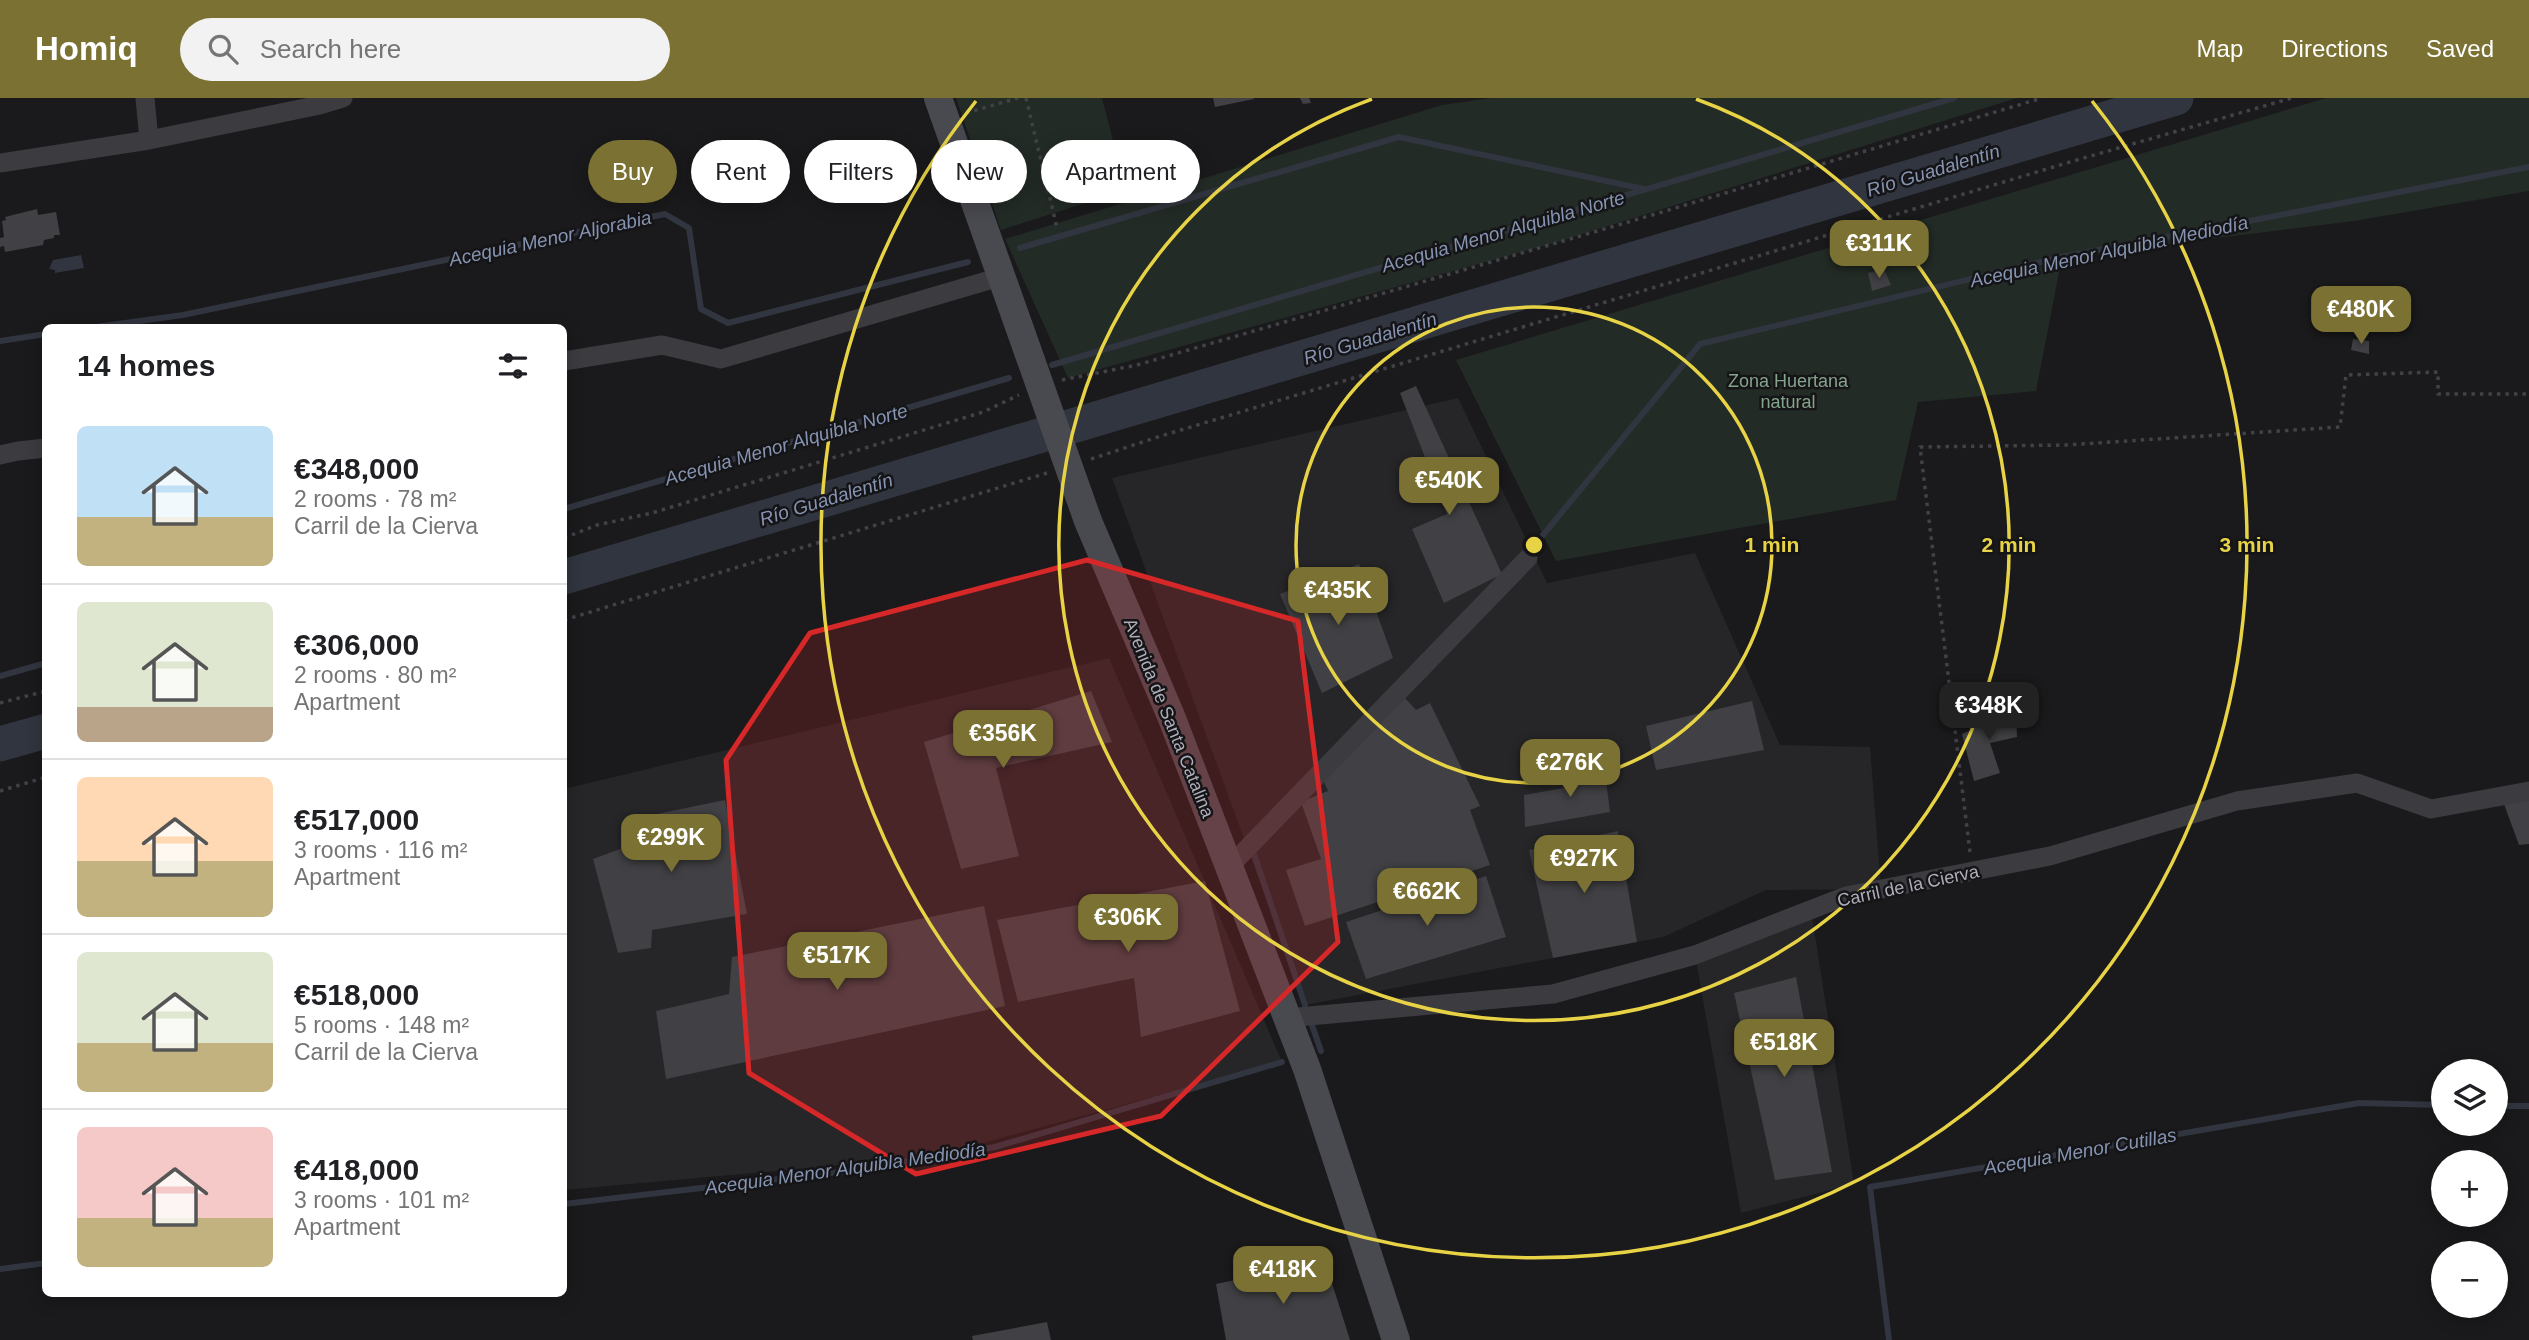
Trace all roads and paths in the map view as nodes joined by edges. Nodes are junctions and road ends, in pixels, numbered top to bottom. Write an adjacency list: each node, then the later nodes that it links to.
1 (145, 98): 8 (street)
2 (343, 98): 8 (street)
3 (1018, 98): 7 (path)
4 (1026, 98): 10 (path)
5 (2042, 98): 13 (path)
6 (2292, 98): 17 (path)
7 (942, 109): 11 (main road, Avenida de Santa Catalina)
8 (149, 140): 9 (street)
9 (0, 163)
10 (1057, 228)
11 (1000, 277): 12 (street); 13 (main road, Avenida de Santa Catalina)
12 (567, 361)
13 (1041, 391): 17 (main road, Avenida de Santa Catalina); 18 (path)
14 (2529, 394): 27 (path)
15 (42, 449): 16 (street)
16 (0, 455)
17 (1068, 464): 20 (path); 26 (main road, Avenida de Santa Catalina)
18 (567, 537)
19 (1528, 558): 26 (street)
20 (567, 619)
21 (42, 692): 22 (path)
22 (0, 703)
23 (42, 778): 24 (path)
24 (0, 791)
25 (2529, 791): 27 (street, Carril de la Cierva)
26 (1229, 867): 28 (main road, Avenida de Santa Catalina)
27 (1972, 871): 28 (street, Carril de la Cierva)
28 (1287, 1018): 29 (main road, Avenida de Santa Catalina)
29 (1396, 1340)

